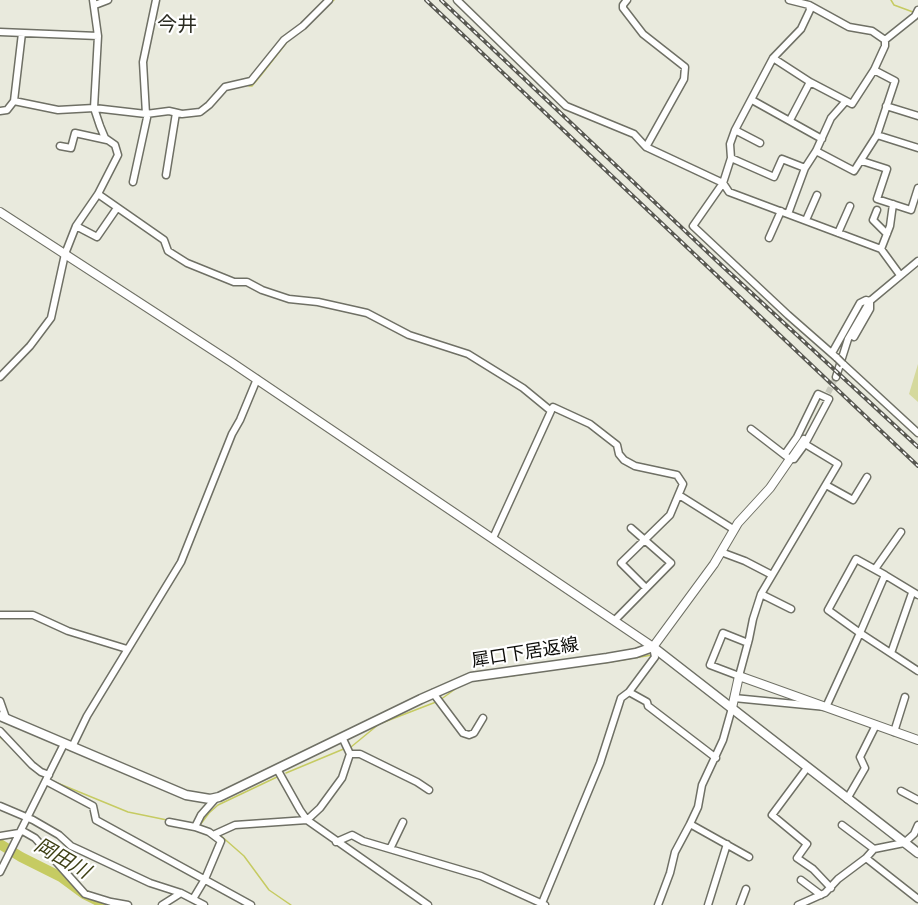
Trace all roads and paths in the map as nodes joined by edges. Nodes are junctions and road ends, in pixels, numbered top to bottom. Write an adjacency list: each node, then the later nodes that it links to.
1 (108, 0): 7 (street)
2 (156, 0): 24 (street)
3 (329, 0): 23 (street)
4 (457, 0): 33 (street)
5 (627, 0): 33 (street)
6 (789, 0): 8 (street)
7 (94, 2): 12 (street)
8 (809, 5): 13 (street); 14 (street)
9 (917, 15): 13 (street)
10 (0, 32): 11 (street)
11 (22, 33): 12 (street); 18 (street)
12 (98, 36): 21 (street)
13 (885, 40): 15 (street)
14 (773, 58): 16 (street); 17 (street)
15 (874, 70): 19 (street); 20 (street)
16 (810, 82): 19 (street); 26 (street)
17 (753, 100): 26 (street); 27 (street)
18 (14, 101): 21 (street); 22 (street)
19 (846, 101): 29 (street)
20 (886, 106): 25 (street); 28 (street)
21 (94, 108): 24 (street); 30 (street)
22 (0, 111)
23 (176, 113): 24 (street); 39 (street)
24 (147, 114): 40 (street)
25 (918, 116)
26 (790, 120): 29 (street)
27 (735, 130): 31 (street); 36 (street)
28 (877, 135): 34 (street); 37 (street)
29 (822, 139): 35 (street)
30 (108, 140): 32 (street); 43 (street)
31 (760, 142)
32 (60, 146)
33 (646, 147): 41 (street)
34 (918, 148)
35 (816, 152): 37 (street); 38 (street)
36 (731, 158): 38 (street); 41 (street)
37 (862, 161): 45 (street)
38 (805, 168): 50 (street)
39 (166, 175)
40 (133, 182)
41 (723, 183): 50 (street); 61 (street)
42 (918, 188): 45 (street)
43 (98, 194): 47 (street); 52 (street)
44 (817, 195): 51 (street)
45 (893, 204): 54 (street)
46 (850, 206): 53 (street)
47 (117, 208): 52 (street); 78 (street)
48 (877, 210): 54 (street)
49 (0, 212): 57 (street)
50 (784, 212): 51 (street); 55 (street)
51 (806, 220): 53 (street)
52 (76, 226): 57 (street)
53 (838, 233): 56 (street)
54 (887, 234): 56 (street)
55 (769, 238)
56 (881, 249): 59 (street)
57 (65, 254): 63 (street); 65 (street)
58 (918, 261): 59 (street)
59 (900, 275): 60 (street)
60 (870, 301): 61 (street); 62 (street); 64 (street)
61 (834, 356): 62 (street, bridge)
62 (844, 365): 69 (street)
63 (0, 377)
64 (836, 377)
65 (257, 379): 78 (street); 93 (street)
66 (824, 401): 71 (street)
67 (554, 407): 74 (street)
68 (751, 429): 71 (street)
69 (918, 434)
70 (805, 444): 71 (street); 71 (street); 73 (street)
71 (788, 457): 76 (street)
72 (867, 477): 73 (street)
73 (826, 485): 82 (street)
74 (679, 495): 76 (street); 79 (street)
75 (631, 528): 79 (street)
76 (734, 529): 80 (street)
77 (901, 532): 81 (street)
78 (493, 538): 89 (street)
79 (644, 541): 84 (street); 84 (street)
80 (721, 552): 82 (street); 92 (street)
81 (875, 569): 83 (street); 90 (street)
82 (772, 575): 85 (street)
83 (885, 575): 86 (street); 90 (street)
84 (646, 588): 89 (street)
85 (761, 594): 87 (street); 91 (street)
86 (915, 594): 94 (street)
87 (791, 609)
88 (0, 615): 93 (street)
89 (615, 620): 92 (street)
90 (860, 633): 94 (street); 102 (street)
91 (748, 643): 96 (street); 96 (street)
92 (653, 647): 97 (street); 98 (main road, 犀口下居返線); 103 (main road)
93 (127, 649): 111 (street)
94 (891, 653): 95 (street)
95 (918, 671)
96 (739, 676): 99 (street); 102 (street)
97 (629, 692): 113 (street); 151 (street)
98 (433, 693): 105 (street); 109 (main road, 犀口下居返線)
99 (734, 698): 102 (street); 103 (street)
100 (905, 698): 108 (street)
101 (0, 701): 104 (street)
102 (825, 707): 106 (street)
103 (732, 708): 113 (street); 114 (main road)
104 (3, 717): 111 (main road)
105 (483, 718)
106 (876, 725): 108 (street); 120 (street)
107 (0, 731): 116 (street)
108 (894, 732): 110 (street)
109 (342, 737): 112 (street); 115 (main road, 犀口下居返線)
110 (918, 740)
111 (68, 746): 116 (street); 119 (main road)
112 (350, 754): 117 (street); 124 (street)
113 (716, 758): 127 (street)
114 (807, 768): 120 (main road); 145 (street)
115 (277, 769): 119 (main road, 犀口下居返線); 124 (street)
116 (48, 778): 123 (street); 143 (street)
117 (429, 790)
118 (901, 791): 121 (street)
119 (216, 798): 128 (street)
120 (847, 799): 135 (main road)
121 (918, 800)
122 (0, 806): 123 (street)
123 (27, 817): 131 (street); 147 (street)
124 (307, 820): 132 (street); 134 (street)
125 (170, 822): 128 (street)
126 (403, 822): 137 (street)
127 (690, 824): 136 (street); 158 (street)
128 (196, 825): 132 (street)
129 (842, 825): 138 (street)
130 (918, 825): 135 (street)
131 (20, 832): 133 (street); 142 (street); 153 (street)
132 (216, 833): 143 (street)
133 (0, 836)
134 (336, 842): 137 (street); 157 (street)
135 (904, 843): 138 (street); 139 (main road)
136 (727, 844): 140 (street); 159 (street)
137 (390, 849): 151 (street)
138 (874, 849): 141 (street)
139 (918, 854)
140 (749, 857)
141 (866, 858): 145 (street); 150 (street)
142 (0, 872)
143 (205, 879): 149 (street); 156 (street)
144 (801, 880): 148 (street)
145 (831, 888): 148 (street)
146 (746, 889): 160 (street)
147 (181, 893): 149 (street); 154 (street)
148 (821, 895): 152 (street)
149 (193, 899): 155 (street)
150 (918, 899)
151 (544, 904)
152 (801, 904)
153 (128, 905)
154 (162, 905)
155 (204, 905)
156 (251, 905)
157 (428, 905)
158 (658, 905)
159 (708, 905)
160 (740, 905)

